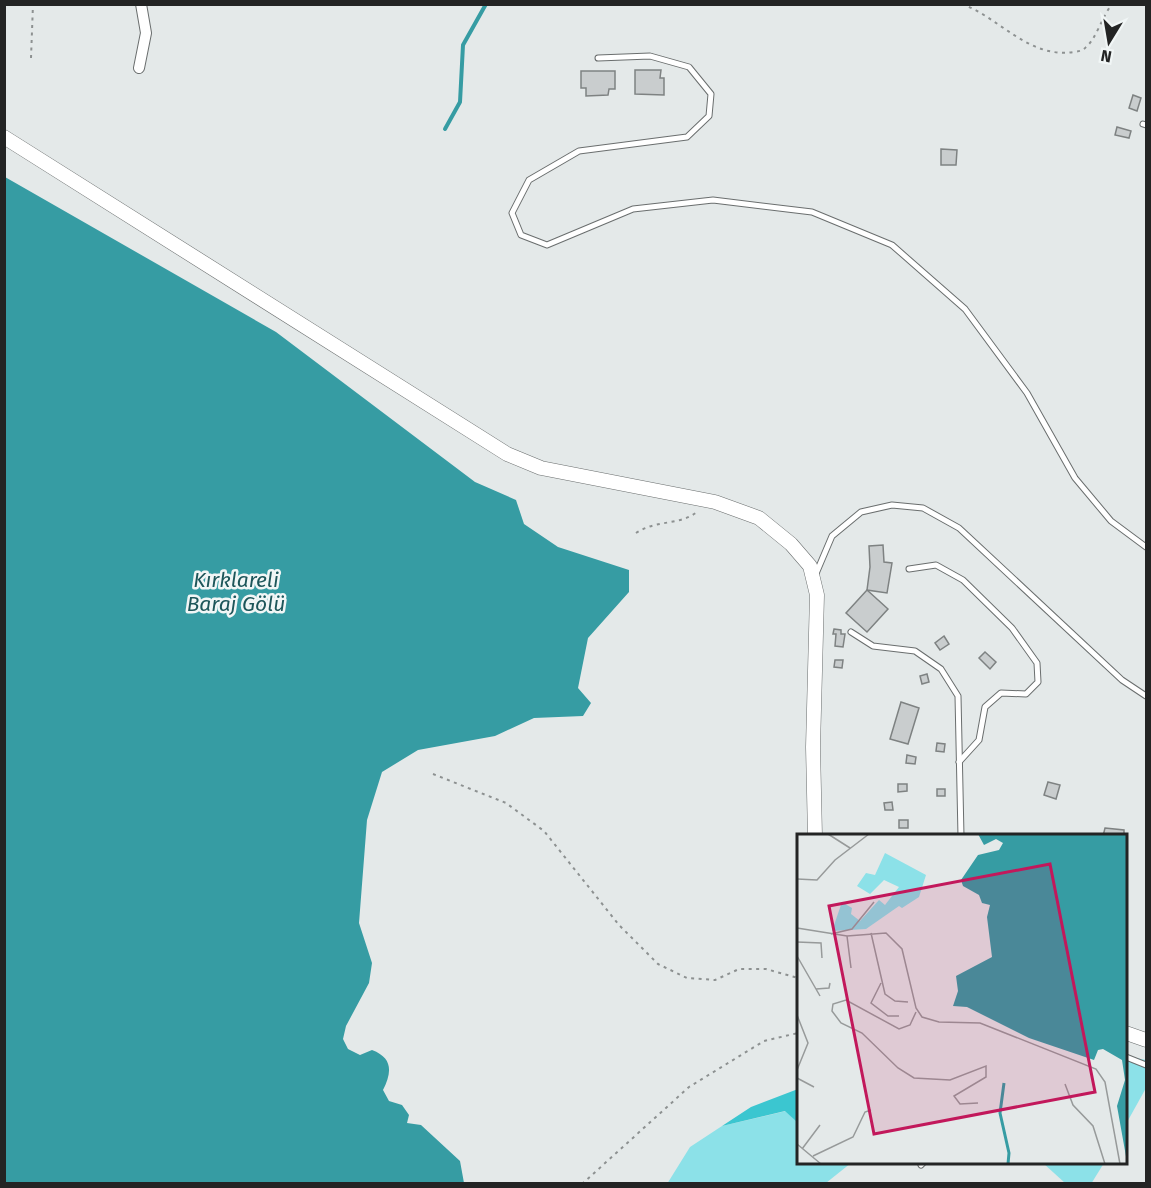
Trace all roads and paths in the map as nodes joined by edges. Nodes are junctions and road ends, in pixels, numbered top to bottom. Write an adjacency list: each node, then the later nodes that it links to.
1 (33, 4): 5 (path)
2 (141, 4): 7 (street)
3 (962, 4): 4 (path)
4 (1112, 4)
5 (31, 58)
6 (598, 58): 11 (lane)
7 (139, 68)
8 (4, 136): 9 (street)
9 (709, 501): 10 (path); 13 (street)
10 (636, 533)
11 (1146, 547)
12 (909, 569): 16 (lane)
13 (814, 580): 15 (lane); 18 (street)
14 (850, 632): 16 (lane)
15 (1146, 696)
16 (959, 762): 19 (lane)
17 (433, 774): 20 (path)
18 (815, 834)
19 (961, 834)
20 (797, 978)
21 (797, 1033): 26 (path)
22 (1127, 1033): 23 (street)
23 (1146, 1040)
24 (1127, 1058): 25 (lane)
25 (1146, 1065)
26 (582, 1184)

